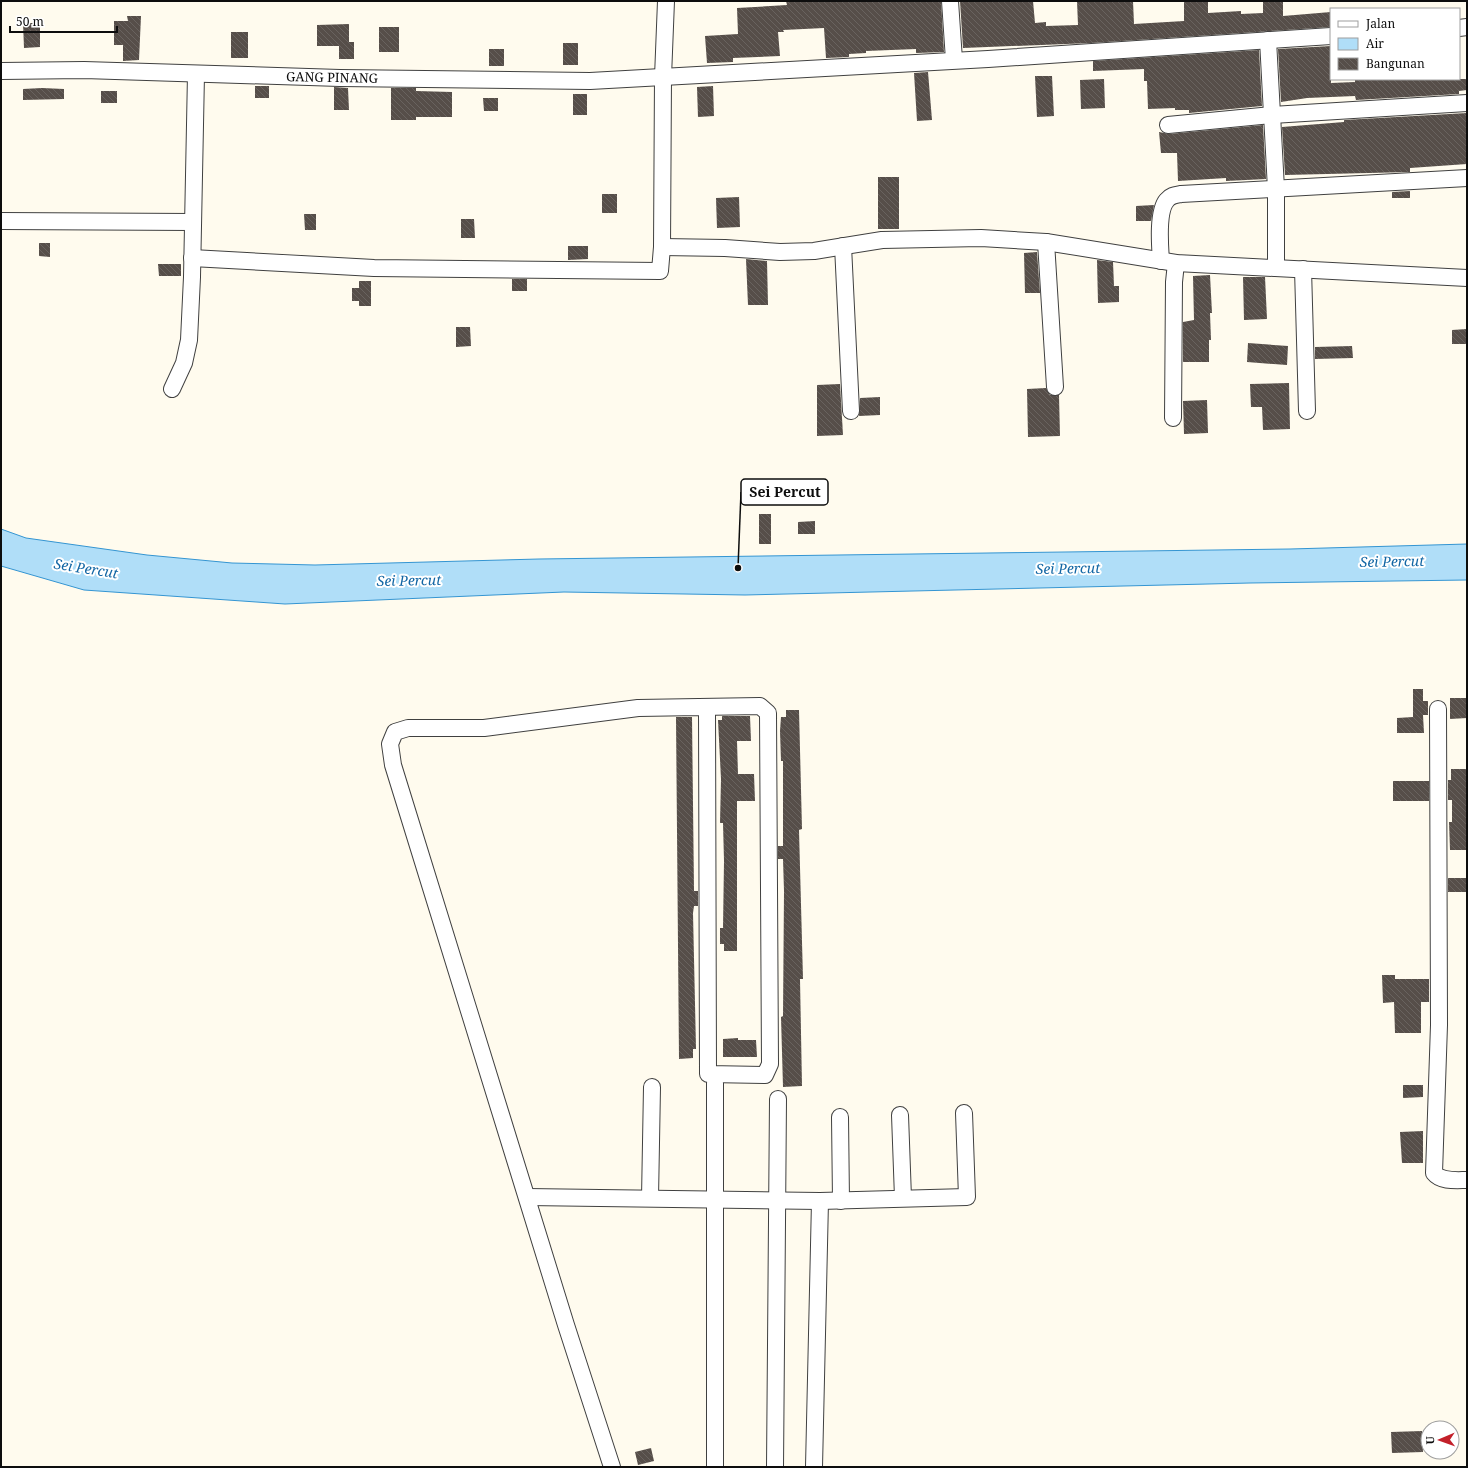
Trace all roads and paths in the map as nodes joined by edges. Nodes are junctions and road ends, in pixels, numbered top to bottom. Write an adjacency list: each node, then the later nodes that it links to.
1 (666, 1): 8 (street)
2 (950, 1): 5 (street)
3 (1330, 36): 4 (street, GANG PINANG)
4 (1268, 40): 5 (street, GANG PINANG); 10 (street)
5 (954, 60): 8 (street, GANG PINANG)
6 (1, 71): 7 (street, GANG PINANG)
7 (196, 74): 8 (street, GANG PINANG); 15 (street)
8 (663, 78): 18 (street)
9 (1467, 103): 10 (street)
10 (1272, 115): 11 (street); 13 (street)
11 (1168, 125)
12 (1467, 178): 13 (street)
13 (1276, 189): 20 (street); 21 (street)
14 (1, 221): 15 (street)
15 (193, 222): 19 (street)
16 (1046, 242): 17 (street); 20 (street); 24 (street)
17 (844, 246): 18 (street); 26 (street)
18 (662, 247): 19 (street)
19 (192, 258): 25 (street)
20 (1169, 262): 21 (street); 28 (street)
21 (1276, 268): 22 (street)
22 (1303, 269): 23 (street); 27 (street)
23 (1467, 278)
24 (1055, 387)
25 (172, 389)
26 (851, 411)
27 (1307, 411)
28 (1173, 418)
29 (707, 707): 29 (street); 38 (street)
30 (1438, 709): 37 (street)
31 (716, 1084): 41 (street)
32 (652, 1087): 39 (street)
33 (778, 1099): 42 (street)
34 (964, 1113): 40 (street)
35 (900, 1115): 40 (street)
36 (840, 1117): 43 (street)
37 (1467, 1180)
38 (527, 1197): 39 (street); 45 (street)
39 (650, 1198): 41 (street)
40 (903, 1198): 43 (street)
41 (715, 1199): 42 (street); 46 (street)
42 (777, 1200): 44 (street); 47 (street)
43 (841, 1200): 44 (street)
44 (820, 1201): 48 (street)
45 (612, 1467)
46 (715, 1467)
47 (775, 1467)
48 (814, 1467)

